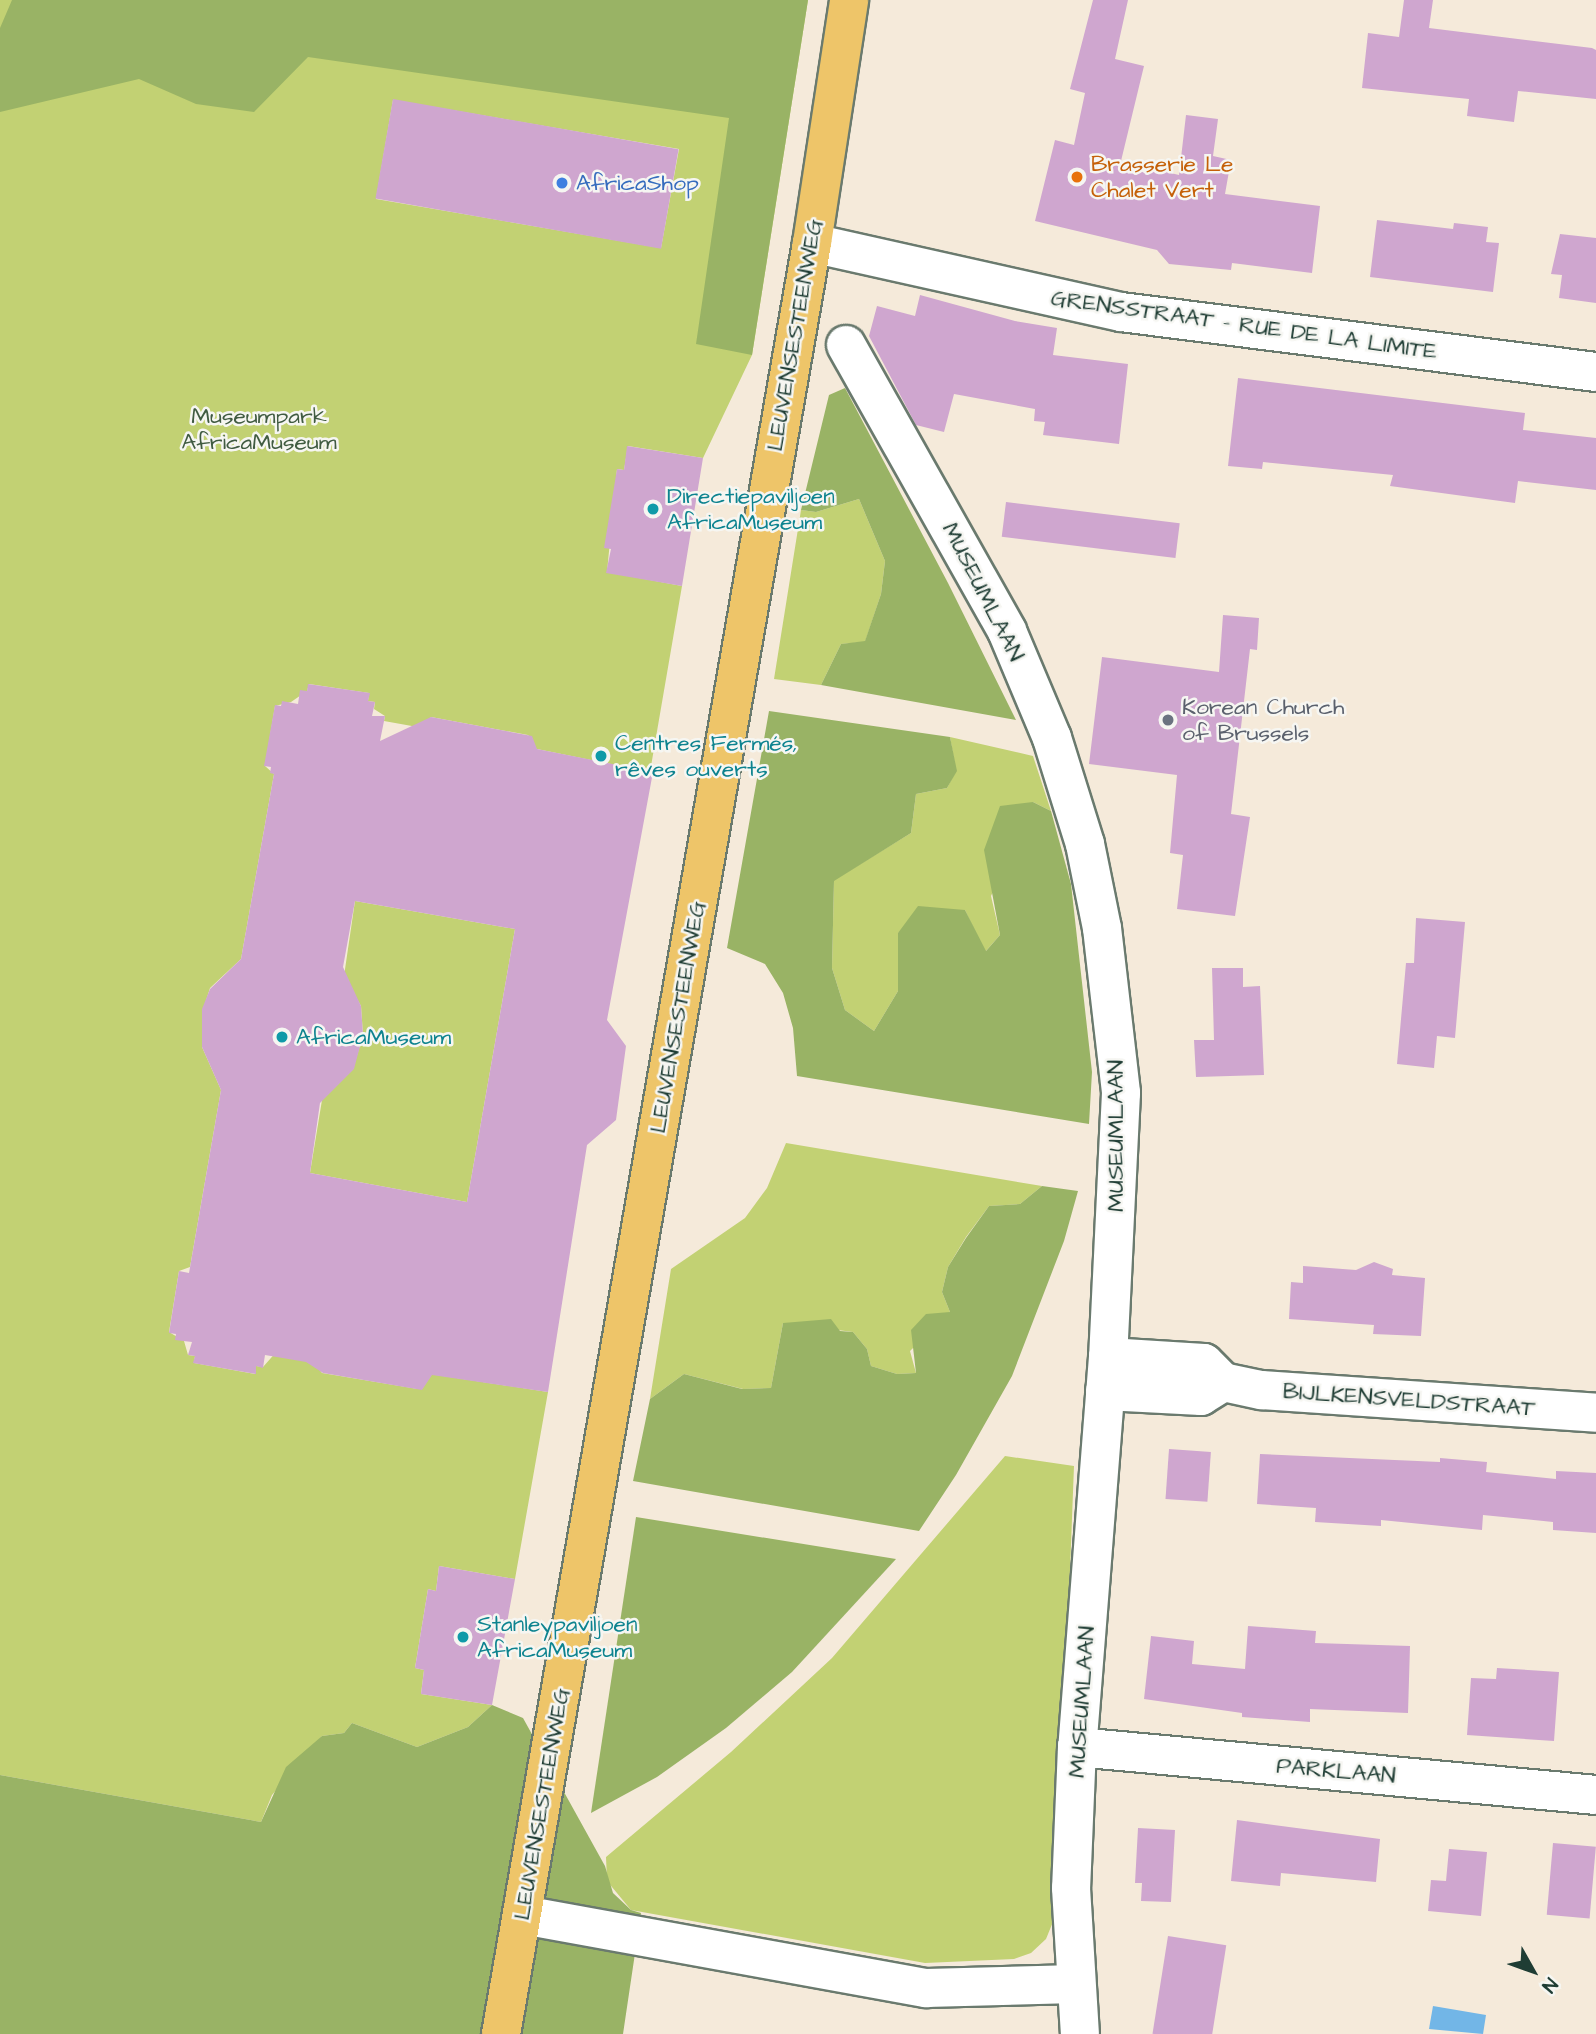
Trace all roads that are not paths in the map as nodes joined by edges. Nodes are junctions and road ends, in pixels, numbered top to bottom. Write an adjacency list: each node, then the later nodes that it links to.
1 (849, 0): 2 (main road, LEUVENSESTEENWEG)
2 (812, 243): 4 (street, GRENSSTRAAT - RUE DE LA LIMITE); 9 (main road, LEUVENSESTEENWEG)
3 (846, 345): 5 (street, MUSEUMLAAN)
4 (1596, 372)
5 (1106, 1374): 6 (street, BIJLKENSVELDSTRAAT); 7 (street, MUSEUMLAAN)
6 (1596, 1413)
7 (1077, 1747): 8 (street, PARKLAAN); 10 (street, MUSEUMLAAN)
8 (1596, 1795)
9 (523, 1915): 10 (street); 11 (main road, LEUVENSESTEENWEG)
10 (1076, 1984): 12 (street, MUSEUMLAAN)
11 (501, 2034)
12 (1080, 2034)

